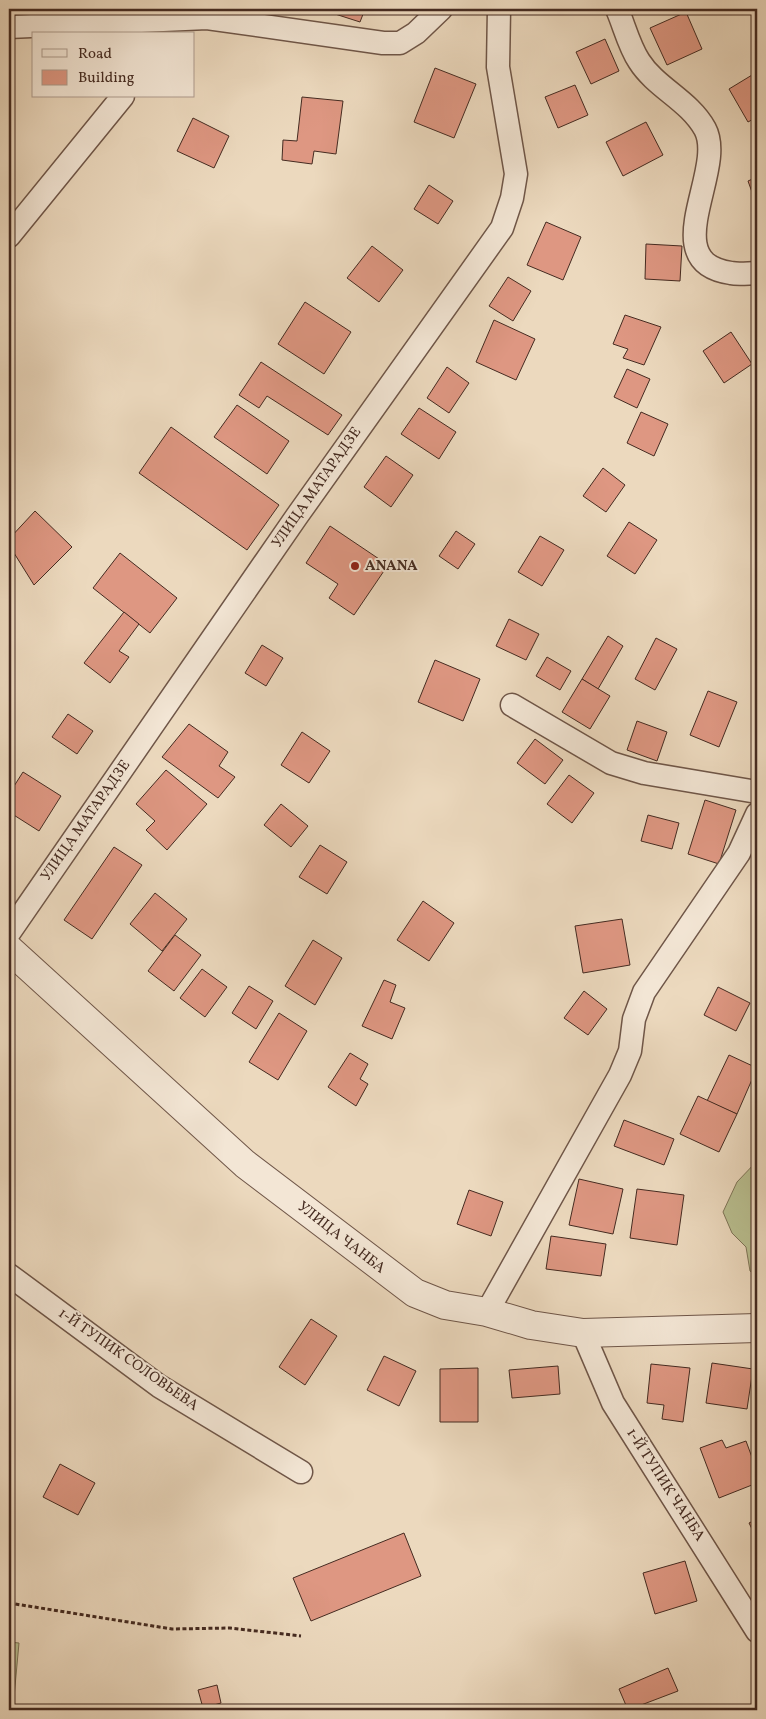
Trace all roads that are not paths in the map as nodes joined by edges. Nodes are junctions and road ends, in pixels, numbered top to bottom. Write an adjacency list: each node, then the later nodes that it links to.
1 (441, 9): 4 (street)
2 (498, 9): 12 (street, УЛИЦА МАТАРАДЗЕ)
3 (617, 9): 8 (street)
4 (180, 26): 5 (street)
5 (9, 27)
6 (121, 98): 7 (street)
7 (9, 236)
8 (757, 273)
9 (512, 705): 10 (street)
10 (757, 792)
11 (757, 814): 15 (street)
12 (9, 934)
13 (9, 949): 15 (street, УЛИЦА ЧАНБА)
14 (9, 1275): 18 (street, 1-Й ТУПИК СОЛОВЬЕВА)
15 (487, 1312): 17 (street, УЛИЦА ЧАНБА)
16 (757, 1328): 17 (street, УЛИЦА ЧАНБА)
17 (583, 1332): 19 (street, 1-Й ТУПИК ЧАНБА)
18 (301, 1472)
19 (757, 1631)

